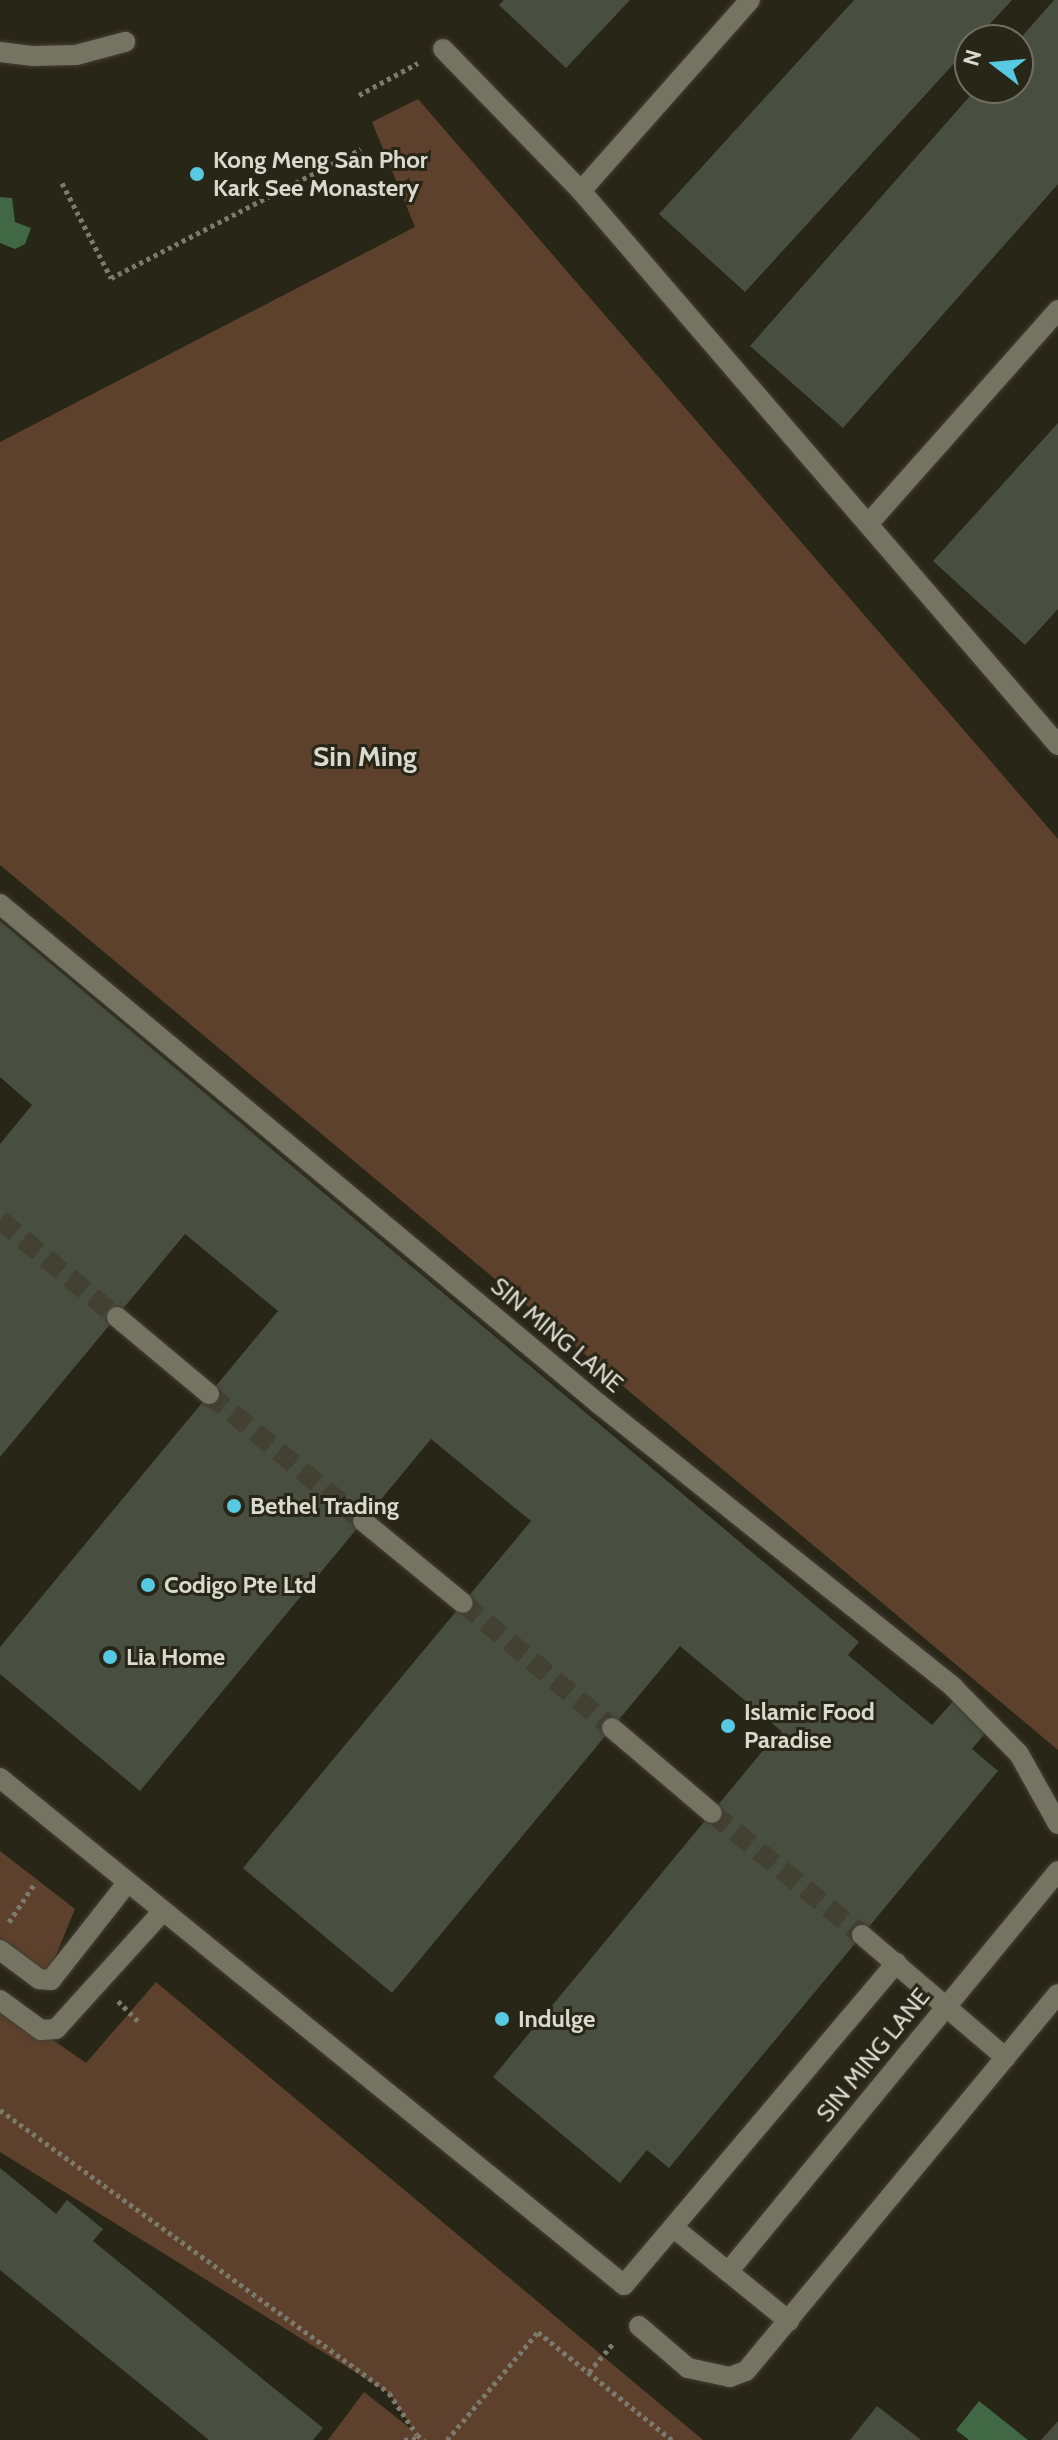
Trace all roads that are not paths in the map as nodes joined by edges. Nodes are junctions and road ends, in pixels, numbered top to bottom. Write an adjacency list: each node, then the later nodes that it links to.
1 (750, 0): 5 (street)
2 (125, 42): 4 (street)
3 (443, 49): 5 (street)
4 (0, 52)
5 (581, 191): 7 (street)
6 (1058, 310): 7 (street)
7 (869, 523): 8 (street)
8 (1058, 745)
9 (0, 904): 17 (street, SIN MING LANE)
10 (117, 1317): 11 (street)
11 (209, 1394)
12 (363, 1521): 13 (street)
13 (463, 1603)
14 (612, 1728): 16 (street)
15 (0, 1778): 19 (street)
16 (712, 1813)
17 (1058, 1824)
18 (1058, 1871): 26 (street, SIN MING LANE)
19 (127, 1883): 20 (street); 22 (street)
20 (162, 1912): 25 (street); 28 (street, SIN MING LANE)
21 (862, 1935): 23 (street)
22 (0, 1950)
23 (896, 1963): 26 (street); 28 (street, SIN MING LANE)
24 (1058, 1994): 27 (street)
25 (0, 2000)
26 (946, 2006): 27 (street); 29 (street, SIN MING LANE)
27 (1006, 2058): 30 (street)
28 (674, 2228): 29 (street)
29 (728, 2272): 30 (street)
30 (789, 2321): 31 (street)
31 (639, 2326)

